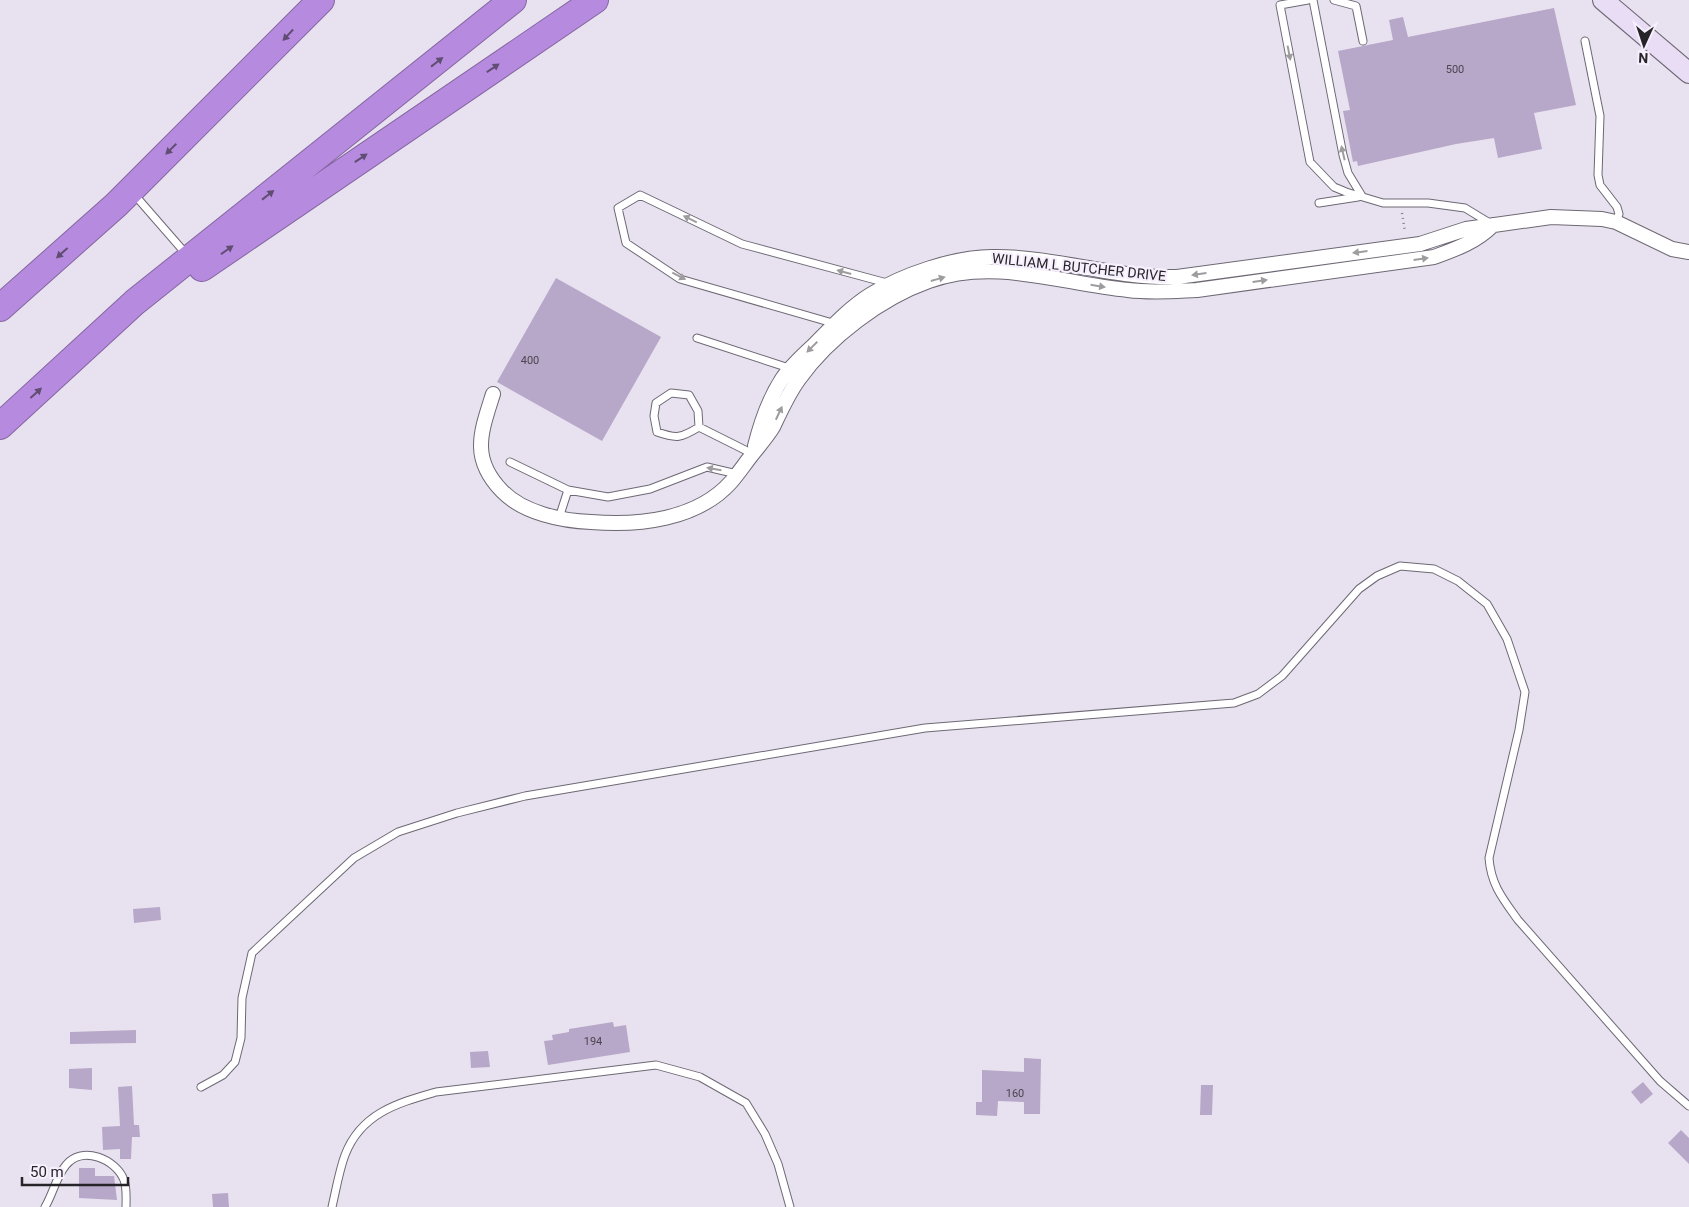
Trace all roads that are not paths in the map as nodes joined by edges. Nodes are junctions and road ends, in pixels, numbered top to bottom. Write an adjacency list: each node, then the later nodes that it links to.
1 (321, 0): 11 (highway, one-way to 11)
2 (512, 0): 17 (highway, one-way to 2)
3 (595, 0): 24 (highway, one-way to 3)
4 (1308, 0): 12 (lane, one-way to 12)
5 (1313, 0): 12 (lane, one-way to 5)
6 (1334, 0): 8 (lane)
7 (1603, 0): 10 (main road)
8 (1363, 41)
9 (1585, 41): 14 (lane)
10 (1689, 73)
11 (130, 189): 17 (lane); 20 (highway, one-way to 20)
12 (1363, 196): 13 (lane); 15 (lane)
13 (1319, 203)
14 (1616, 222): 15 (street, WILLIAM L BUTCHER DRIVE); 16 (street, WILLIAM L BUTCHER DRIVE)
15 (1493, 225): 18 (street, WILLIAM L BUTCHER DRIVE, one-way to 18); 19 (street, WILLIAM L BUTCHER DRIVE, one-way to 15)
16 (1689, 252)
17 (189, 258): 24 (highway)
18 (891, 284): 19 (lane); 21 (street, WILLIAM L BUTCHER DRIVE); 21 (lane, one-way to 21)
19 (903, 291): 22 (street, WILLIAM L BUTCHER DRIVE)
20 (0, 308)
21 (835, 323): 22 (lane); 25 (street, WILLIAM L BUTCHER DRIVE, one-way to 25)
22 (851, 328): 26 (street, WILLIAM L BUTCHER DRIVE)
23 (697, 338): 25 (lane)
24 (86, 348): 28 (highway, one-way to 24)
25 (790, 368): 26 (lane); 30 (street, WILLIAM L BUTCHER DRIVE)
26 (805, 372): 30 (street, WILLIAM L BUTCHER DRIVE, one-way to 26)
27 (493, 394): 34 (street, WILLIAM L BUTCHER DRIVE)
28 (0, 426)
29 (699, 426): 29 (lane); 30 (lane)
30 (753, 454): 32 (street, WILLIAM L BUTCHER DRIVE)
31 (510, 462): 33 (lane)
32 (737, 474): 33 (lane, one-way to 33); 34 (street, WILLIAM L BUTCHER DRIVE)
33 (568, 490): 34 (lane)
34 (559, 518)
35 (202, 1087): 36 (lane)
36 (1689, 1106)
37 (45, 1207): 38 (lane)
38 (126, 1207)
39 (332, 1207): 40 (lane)
40 (790, 1207)

